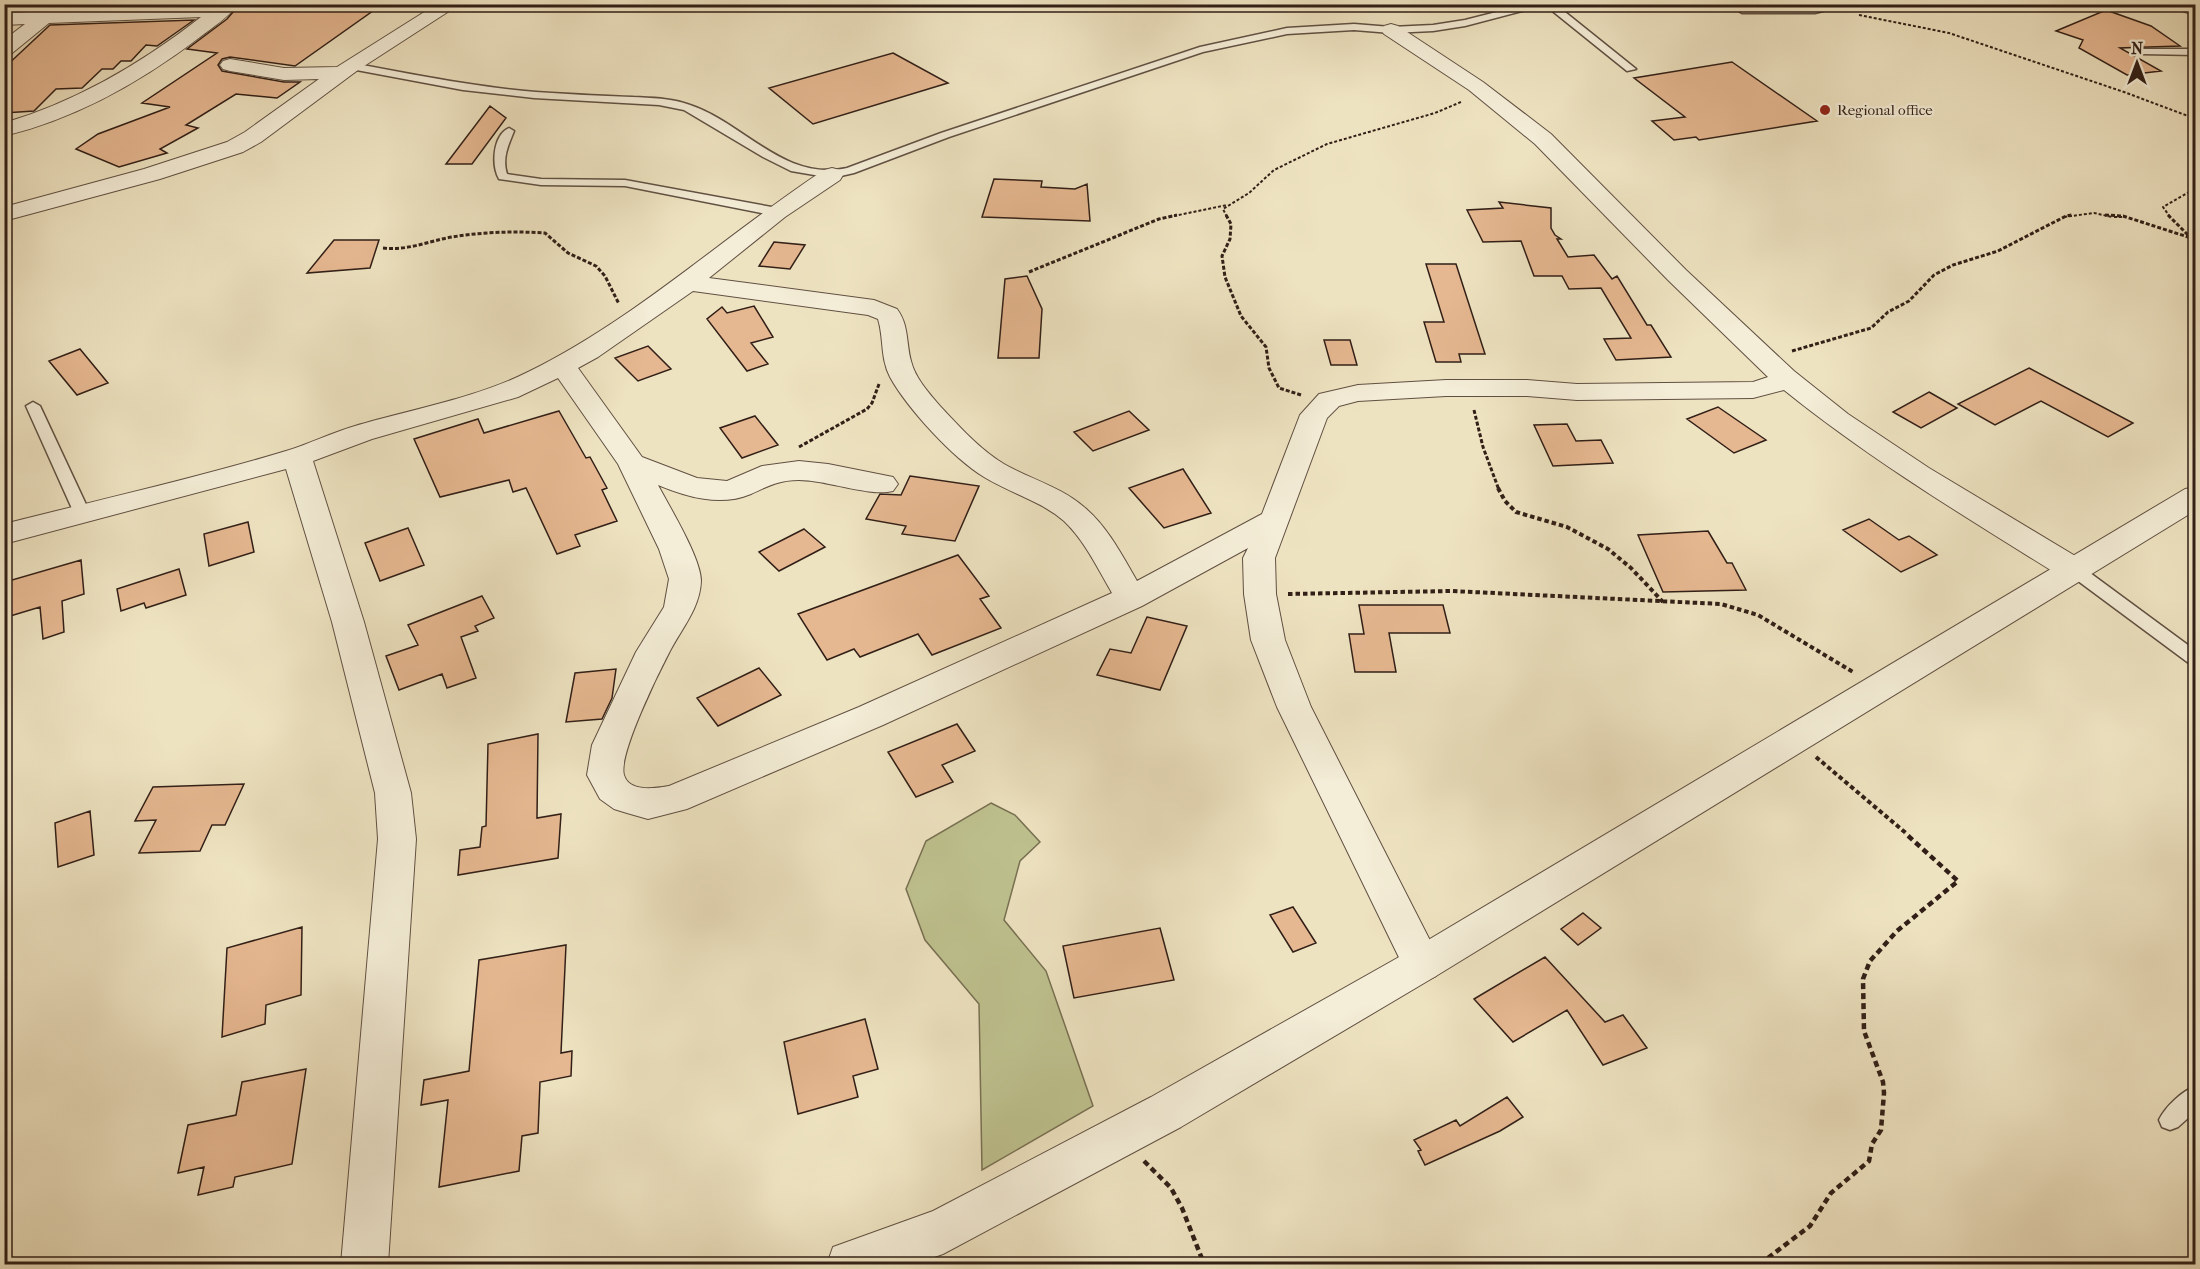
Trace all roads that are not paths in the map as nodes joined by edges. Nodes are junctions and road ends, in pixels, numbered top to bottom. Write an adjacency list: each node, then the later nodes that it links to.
1 (451, 4): 17 (street)
2 (1541, 4): 11 (lane)
3 (1549, 4): 16 (lane)
4 (1846, 4): 7 (lane)
5 (2181, 4): 8 (street)
6 (226, 8): 9 (street); 18 (street)
7 (1742, 10)
8 (2196, 10)
9 (44, 18): 10 (street); 12 (street)
10 (4, 19)
11 (1390, 30): 20 (lane); 25 (street)
12 (4, 50)
13 (2142, 51): 14 (lane)
14 (2196, 52)
15 (230, 65): 17 (street)
16 (1631, 69)
17 (346, 70): 20 (lane); 22 (street)
18 (4, 130)
19 (508, 131): 21 (lane)
20 (832, 175): 21 (street)
21 (777, 212): 23 (street)
22 (4, 214)
23 (688, 283): 24 (street); 35 (street)
24 (563, 366): 27 (street); 28 (street)
25 (1784, 377): 32 (street); 34 (street)
26 (33, 406): 31 (lane)
27 (297, 457): 31 (street); 40 (street)
28 (632, 463): 29 (street); 35 (street)
29 (883, 484)
30 (2196, 496): 34 (street)
31 (81, 513): 33 (street)
32 (1275, 520): 35 (street); 37 (street)
33 (4, 534)
34 (2076, 571): 36 (lane); 37 (street)
35 (1131, 598)
36 (2196, 660)
37 (1422, 964): 41 (street)
38 (2196, 1096): 39 (lane)
39 (2170, 1120)
40 (364, 1264)
41 (850, 1264)

